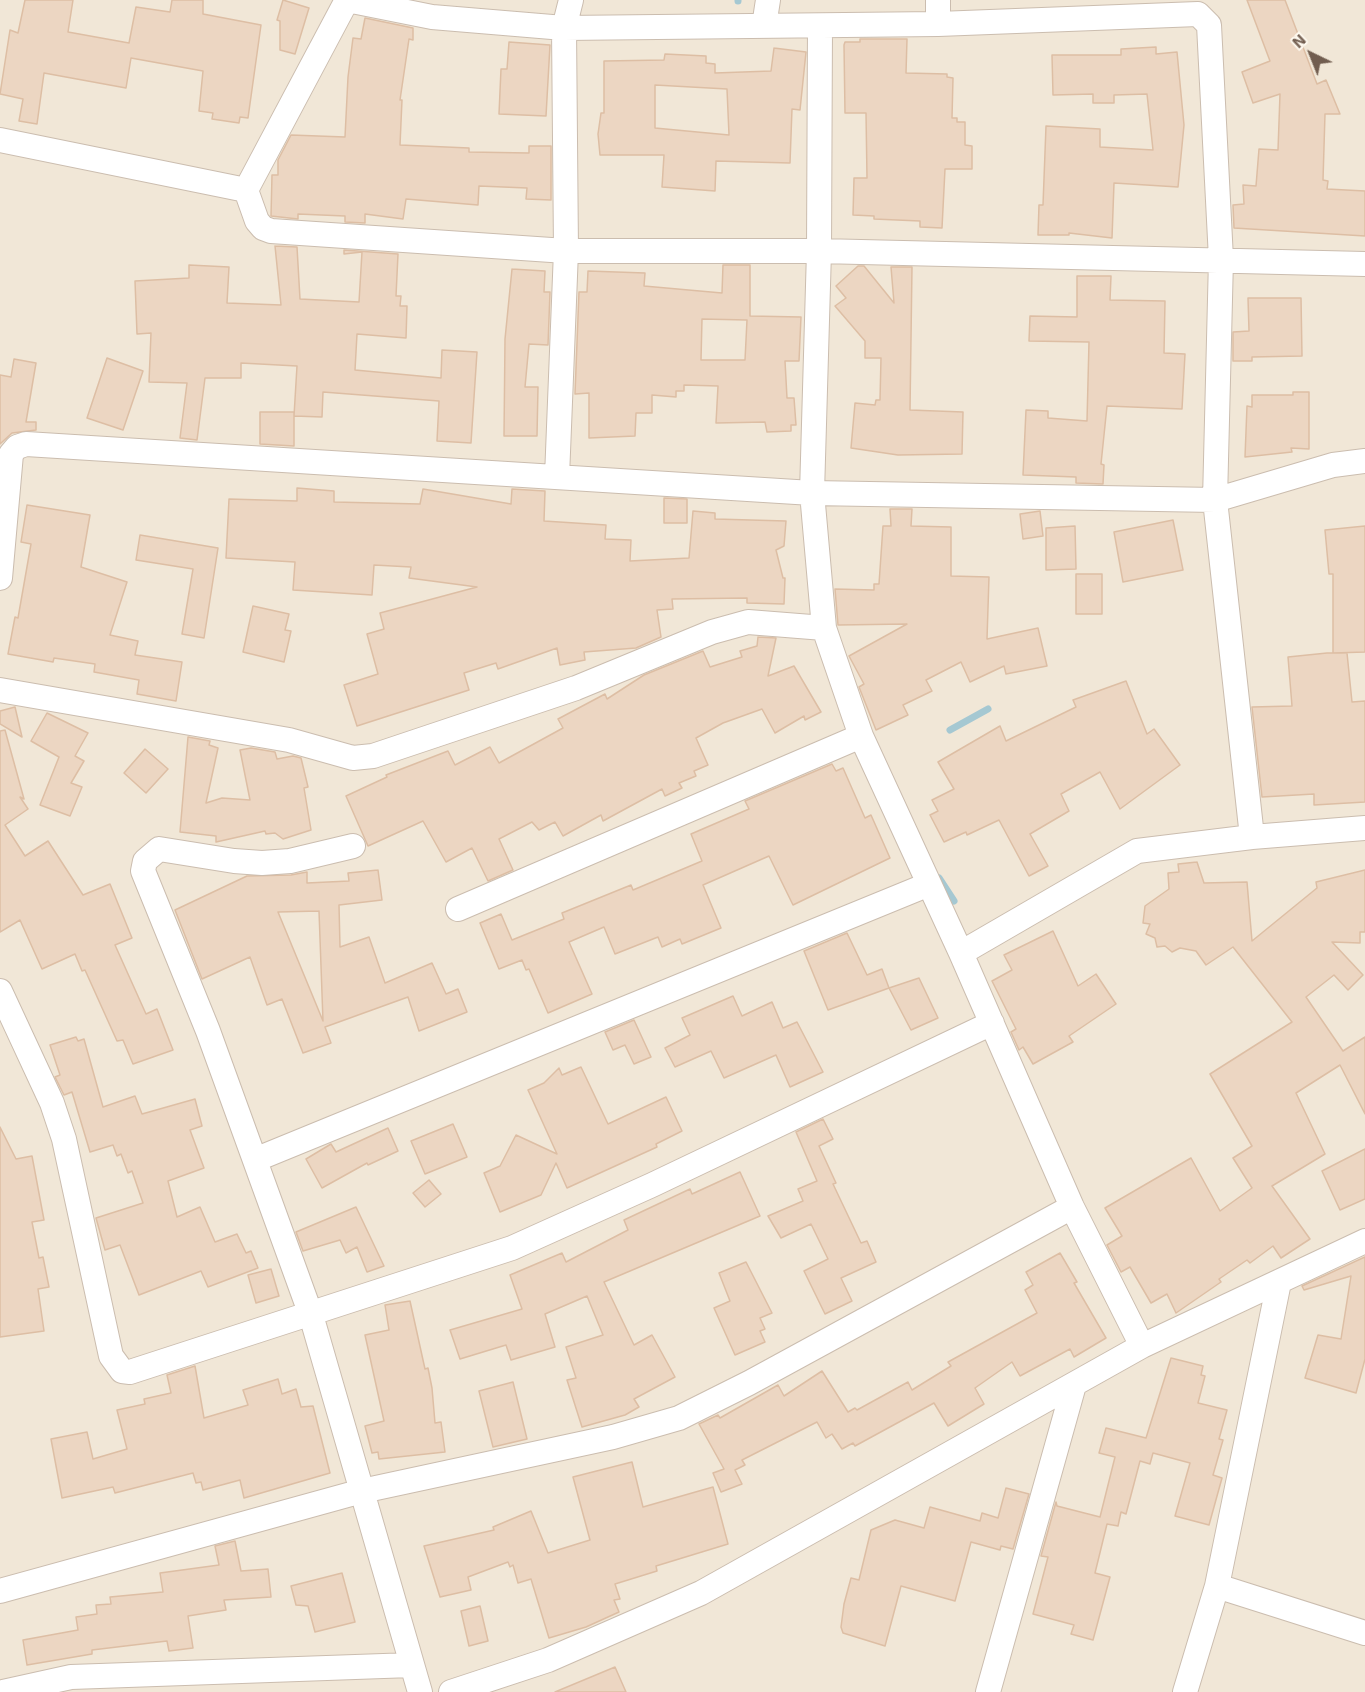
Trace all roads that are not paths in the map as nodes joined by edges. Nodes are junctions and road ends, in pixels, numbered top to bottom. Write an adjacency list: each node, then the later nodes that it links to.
1 (347, 0): 5 (street); 12 (street)
2 (571, 0): 10 (street)
3 (768, 0): 8 (street)
4 (938, 0): 7 (street)
5 (434, 8): 10 (street)
6 (1121, 8): 7 (street); 15 (street)
7 (938, 24): 9 (street)
8 (764, 26): 9 (street); 10 (street)
9 (820, 26): 14 (street)
10 (564, 28): 13 (street)
11 (0, 140): 12 (street)
12 (246, 190): 13 (street)
13 (566, 251): 14 (street); 18 (street)
14 (819, 251): 15 (street); 19 (street)
15 (1221, 259): 16 (street); 20 (street)
16 (1365, 264)
17 (1365, 461): 20 (street)
18 (557, 477): 19 (street); 21 (street)
19 (812, 492): 20 (street); 22 (street)
20 (1215, 500): 26 (street)
21 (0, 578)
22 (824, 628): 23 (street); 24 (street)
23 (0, 690)
24 (861, 736): 28 (street); 29 (street)
25 (1365, 828): 26 (street)
26 (1252, 837): 30 (street)
27 (353, 846): 33 (street)
28 (927, 885): 30 (street); 33 (street)
29 (458, 909)
30 (961, 953): 32 (street)
31 (0, 991): 37 (street)
32 (992, 1023): 34 (street); 37 (street)
33 (257, 1159): 37 (street)
34 (1072, 1207): 38 (street); 40 (street)
35 (1365, 1241): 36 (street)
36 (1279, 1282): 38 (street); 41 (street)
37 (311, 1315): 40 (street)
38 (1142, 1346): 39 (street)
39 (1074, 1384): 47 (street); 48 (street)
40 (362, 1491): 42 (street); 44 (street)
41 (1217, 1586): 43 (street); 49 (street)
42 (0, 1591)
43 (1365, 1633)
44 (412, 1665): 45 (street); 46 (street)
45 (3, 1692)
46 (420, 1692)
47 (451, 1692)
48 (988, 1692)
49 (1185, 1692)

